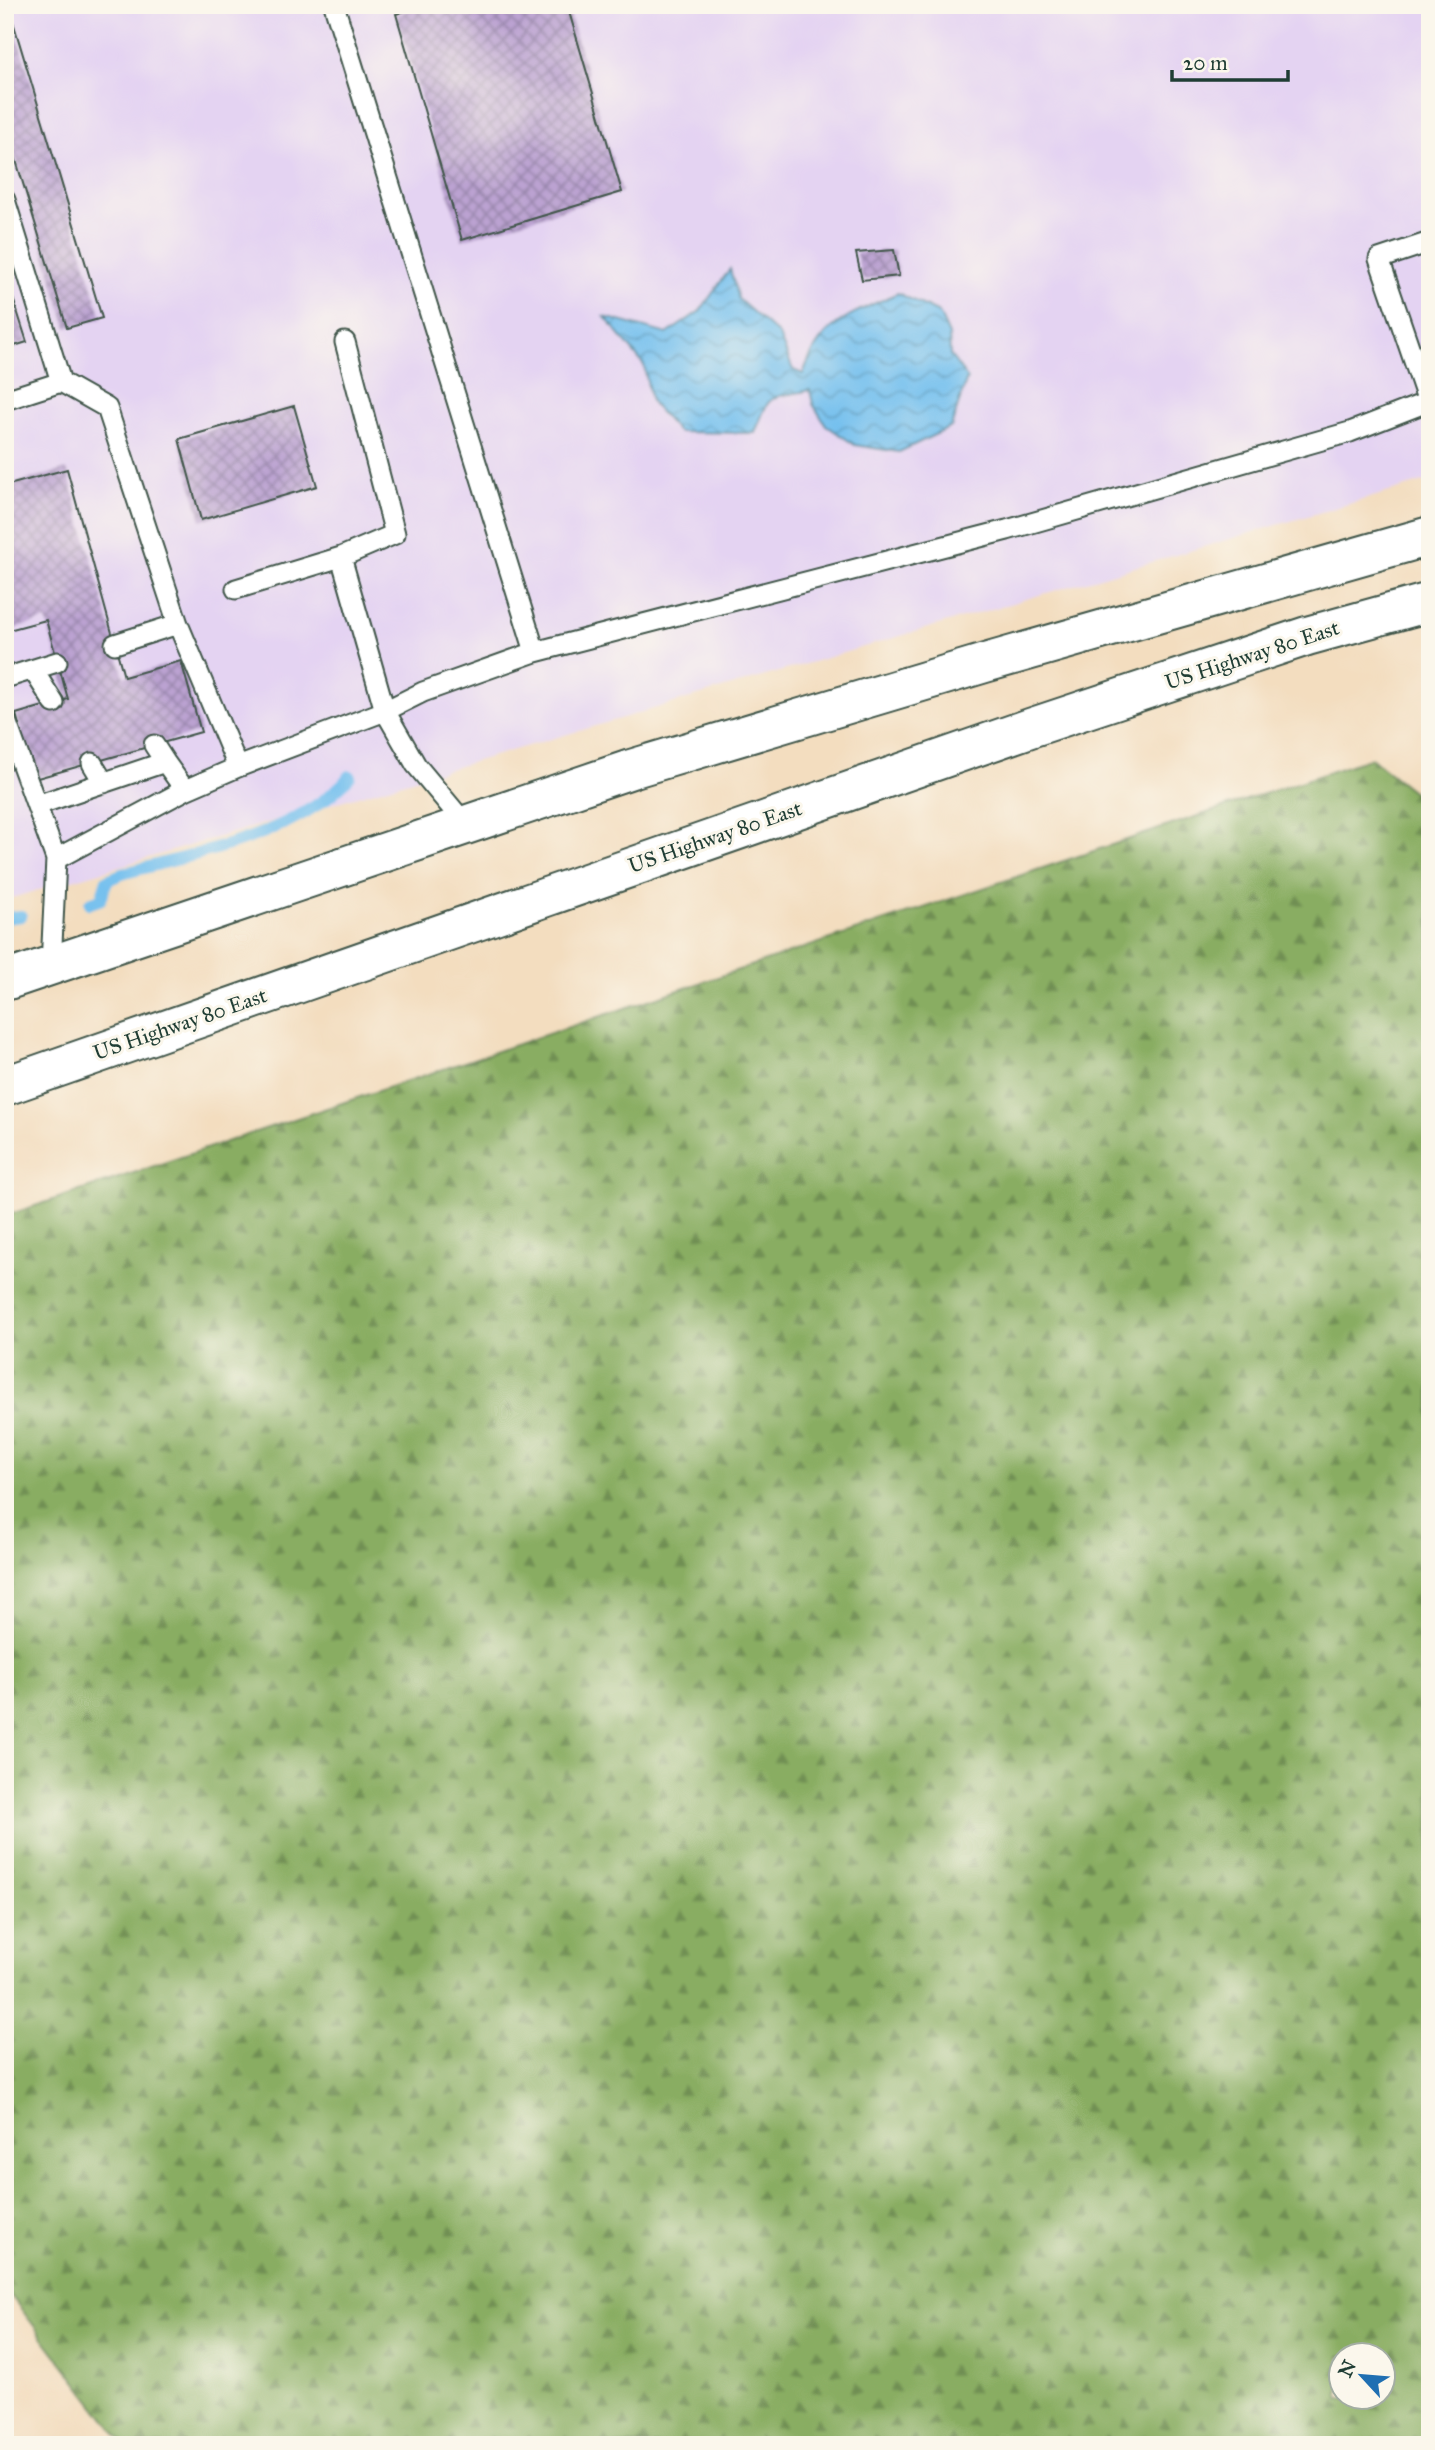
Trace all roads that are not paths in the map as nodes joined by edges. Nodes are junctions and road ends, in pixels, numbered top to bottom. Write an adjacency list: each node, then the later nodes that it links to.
1 (334, 5): 14 (lane)
2 (5, 200): 5 (lane)
3 (1430, 242): 7 (lane)
4 (345, 342): 9 (lane)
5 (61, 382): 6 (lane); 12 (lane)
6 (5, 400)
7 (1429, 402): 14 (lane)
8 (1430, 536): 28 (main road)
9 (341, 557): 10 (lane); 19 (lane)
10 (236, 589)
11 (1430, 602): 32 (main road, US Highway 80 East)
12 (178, 624): 13 (lane); 24 (lane)
13 (116, 644)
14 (535, 652): 19 (lane)
15 (57, 662): 16 (lane)
16 (33, 670): 17 (lane); 18 (lane)
17 (5, 678)
18 (54, 703)
19 (385, 711): 24 (lane); 28 (lane)
20 (5, 718): 27 (lane)
21 (154, 745): 22 (lane)
22 (166, 762): 25 (lane); 26 (lane)
23 (92, 763): 25 (lane)
24 (238, 767): 26 (lane)
25 (104, 783): 27 (lane)
26 (186, 790): 29 (lane)
27 (37, 805): 29 (lane)
28 (466, 825): 30 (main road)
29 (56, 859): 30 (lane)
30 (51, 966): 31 (main road)
31 (5, 981)
32 (5, 1086)

